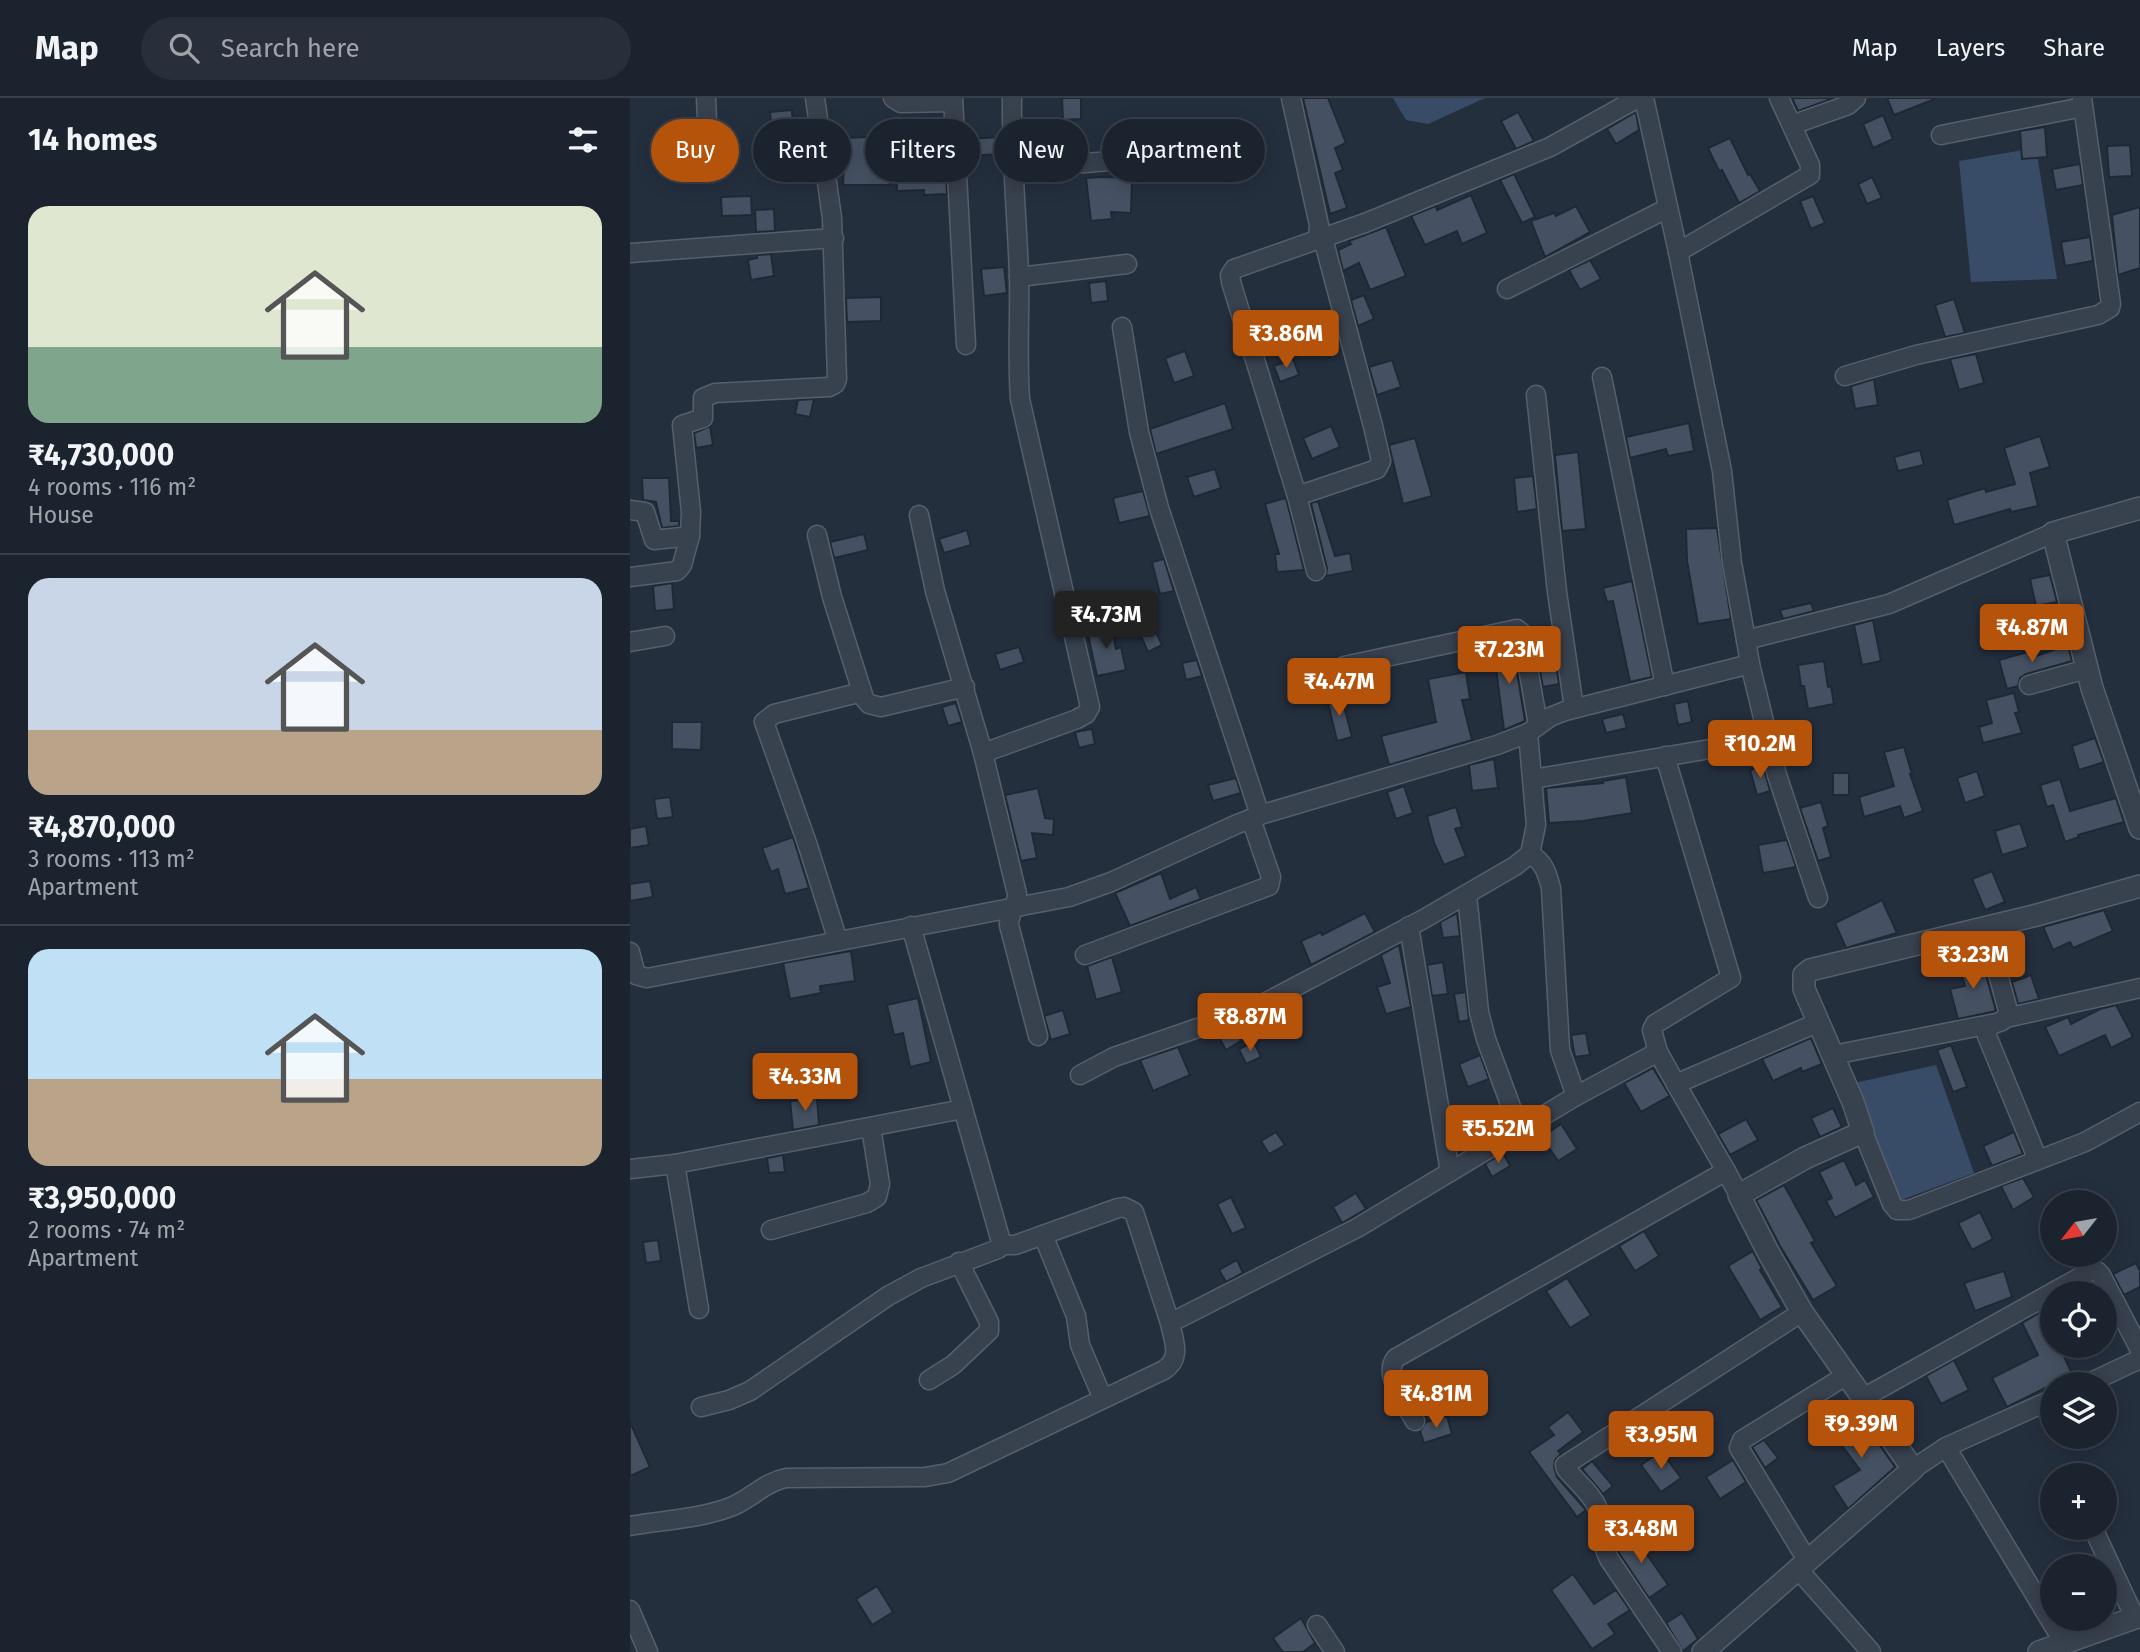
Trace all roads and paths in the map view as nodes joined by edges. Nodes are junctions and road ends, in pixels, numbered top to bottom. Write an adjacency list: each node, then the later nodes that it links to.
1 (706, 98): 12 (street)
2 (815, 98): 18 (street)
3 (894, 98): 10 (street)
4 (1012, 98): 13 (street)
5 (1291, 98): 19 (street)
6 (1638, 98): 19 (street)
7 (1644, 98): 17 (street)
8 (1779, 98): 14 (street)
9 (1856, 98): 14 (street)
10 (953, 100): 26 (street)
11 (2083, 102): 15 (street); 27 (street)
12 (707, 119)
13 (1012, 119)
14 (1792, 125): 20 (street)
15 (1941, 135)
16 (1013, 182): 23 (street)
17 (1668, 208): 20 (street); 24 (street)
18 (834, 238): 21 (street); 36 (street)
19 (1318, 239): 30 (street); 30 (street)
20 (1678, 252): 40 (street)
21 (630, 253)
22 (1127, 264): 23 (street)
23 (1019, 276): 52 (street)
24 (1507, 289)
25 (1122, 327): 55 (street)
26 (966, 345)
27 (1845, 376)
28 (1602, 377): 46 (street)
29 (1536, 395): 49 (street)
30 (1297, 496): 37 (street)
31 (2140, 509): 34 (street)
32 (630, 510): 36 (street)
33 (919, 515): 47 (street)
34 (2053, 533): 40 (street); 44 (street)
35 (817, 535): 48 (street)
36 (690, 536): 38 (street)
37 (1316, 571)
38 (630, 578)
39 (665, 636): 41 (street)
40 (1746, 640): 42 (street)
41 (630, 642)
42 (1750, 664): 46 (street); 51 (street)
43 (1344, 666): 50 (street)
44 (2087, 669): 45 (street); 56 (street)
45 (2029, 685)
46 (1665, 686): 49 (street)
47 (965, 687): 48 (street); 52 (street)
48 (862, 691): 65 (street)
49 (1574, 708): 50 (street)
50 (1533, 729): 54 (street); 55 (street)
51 (1769, 738): 53 (street); 60 (street)
52 (983, 753): 61 (street)
53 (1665, 756): 54 (street); 72 (street)
54 (1533, 779): 57 (street)
55 (1256, 817): 61 (street); 67 (street)
56 (2140, 828)
57 (1530, 854): 59 (street); 76 (street)
58 (2140, 886): 64 (street)
59 (1467, 894): 63 (street); 80 (street)
60 (1818, 898)
61 (1015, 907): 62 (street); 71 (street)
62 (911, 926): 65 (street); 77 (street)
63 (1409, 926): 74 (street); 86 (street)
64 (1985, 927): 69 (street); 70 (street)
65 (838, 941): 66 (street)
66 (630, 952)
67 (1085, 955)
68 (2140, 988): 69 (street)
69 (1999, 1021): 73 (street); 82 (street)
70 (1819, 1022): 73 (street); 75 (street)
71 (1038, 1036)
72 (1658, 1052): 75 (street); 76 (street)
73 (1833, 1055): 81 (street)
74 (1080, 1075)
75 (1676, 1084): 85 (street)
76 (1576, 1096): 80 (street)
77 (963, 1110): 79 (street); 90 (street)
78 (2140, 1112): 82 (street)
79 (871, 1127): 83 (street); 88 (street)
80 (1520, 1131): 86 (street)
81 (1863, 1132): 82 (street); 87 (street)
82 (2038, 1160)
83 (675, 1164): 84 (street); 92 (street)
84 (630, 1169)
85 (1726, 1171): 87 (street); 104 (street)
86 (1450, 1172): 94 (street)
87 (1739, 1195): 93 (street)
88 (771, 1230)
89 (1043, 1235): 90 (street); 94 (street); 101 (street)
90 (1002, 1245): 91 (street)
91 (959, 1262): 99 (street); 103 (street)
92 (699, 1309)
93 (1802, 1312): 98 (street); 116 (street)
94 (1170, 1323): 101 (street)
95 (2140, 1350): 100 (street)
96 (2140, 1359): 97 (street)
97 (2112, 1372)
98 (1847, 1375): 100 (street); 109 (street)
99 (929, 1380)
100 (1863, 1398): 106 (street)
101 (1103, 1399): 107 (street)
102 (2040, 1405): 105 (street)
103 (701, 1406)
104 (1415, 1421)
105 (1946, 1447): 106 (street); 113 (street)
106 (1913, 1469): 109 (street)
107 (630, 1527)
108 (2099, 1540): 111 (street)
109 (1802, 1564): 117 (street); 118 (street)
110 (630, 1610): 114 (street)
111 (2138, 1617): 113 (street)
112 (1317, 1625): 115 (street)
113 (2064, 1643): 119 (street)
114 (648, 1652)
115 (1335, 1652)
116 (1672, 1652)
117 (1703, 1652)
118 (1871, 1652)
119 (2039, 1652)

